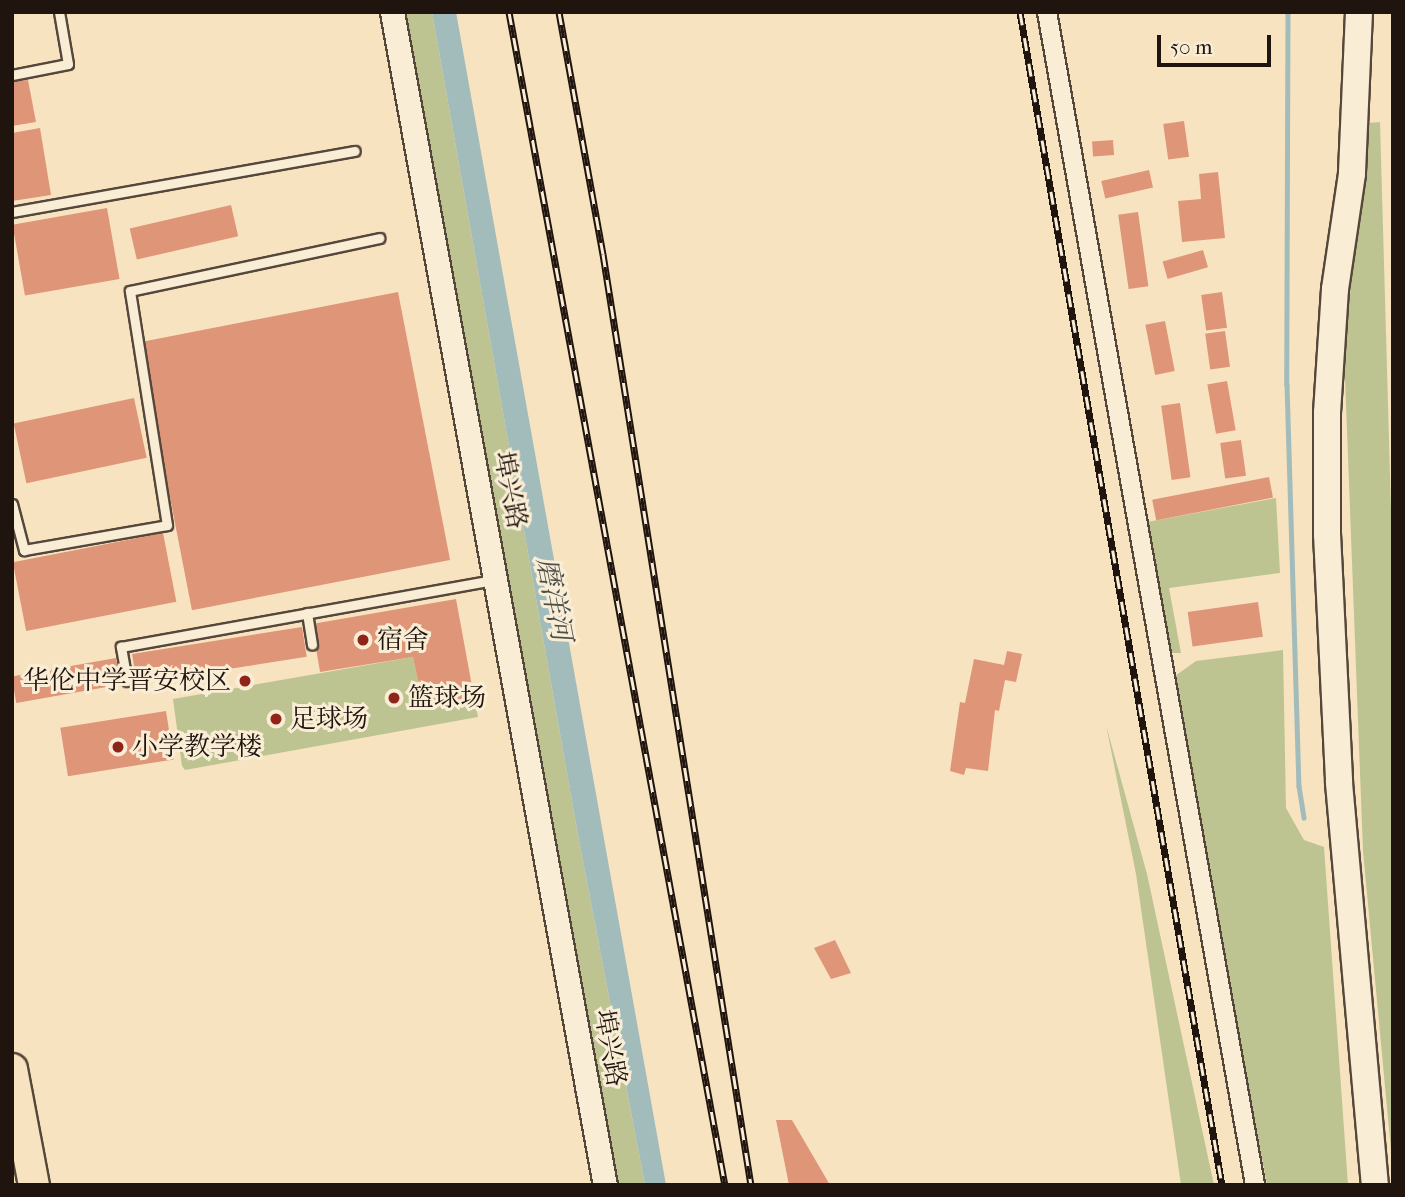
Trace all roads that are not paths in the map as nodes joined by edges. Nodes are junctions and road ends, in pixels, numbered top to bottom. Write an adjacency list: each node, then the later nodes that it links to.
1 (58, 12): 5 (lane)
2 (392, 12): 10 (street, 埠兴路)
3 (1047, 12): 17 (street)
4 (1359, 12): 18 (main road)
5 (12, 75)
6 (355, 151): 7 (lane)
7 (12, 212)
8 (379, 238): 9 (lane)
9 (12, 504)
10 (498, 579): 11 (lane); 16 (street, 埠兴路)
11 (307, 614): 12 (lane); 13 (lane)
12 (312, 645)
13 (127, 681)
14 (12, 1069): 15 (main road)
15 (34, 1185)
16 (606, 1185)
17 (1255, 1185)
18 (1375, 1185)

